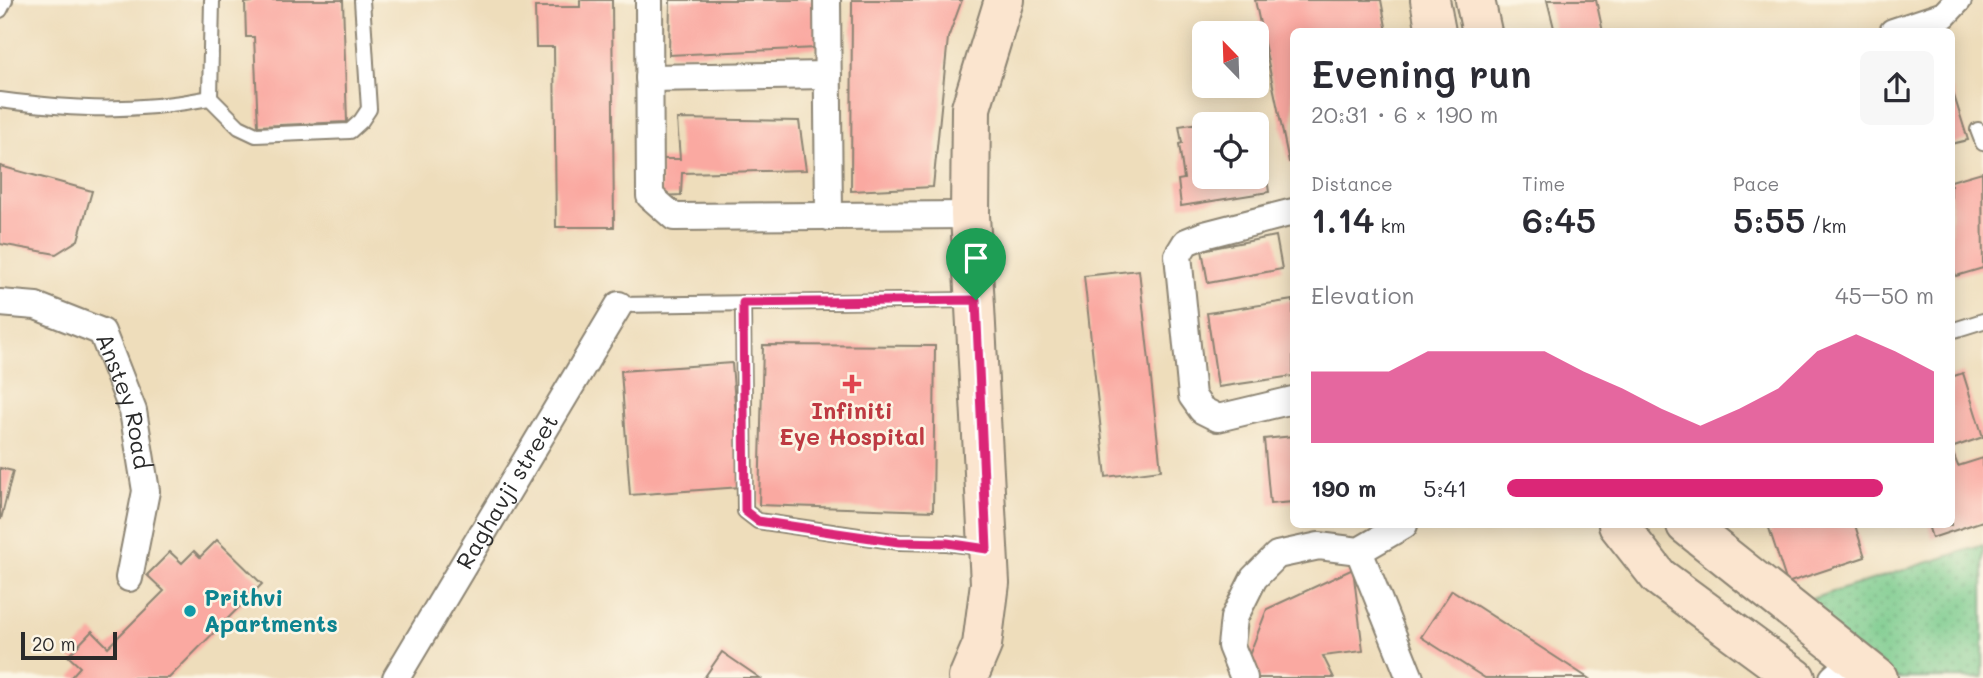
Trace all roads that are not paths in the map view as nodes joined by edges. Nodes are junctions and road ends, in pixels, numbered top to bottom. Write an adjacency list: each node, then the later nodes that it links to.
1 (5, 0): 10 (lane)
2 (212, 0): 16 (lane)
3 (362, 0): 16 (lane)
4 (649, 0): 15 (street)
5 (827, 0): 14 (street)
6 (1004, 0): 19 (street)
7 (1430, 0): 11 (street)
8 (1475, 0): 12 (street)
9 (1958, 0): 13 (street)
10 (0, 10)
11 (1435, 28)
12 (1481, 28)
13 (1904, 28)
14 (828, 75): 15 (street); 20 (street)
15 (649, 78): 20 (street)
16 (210, 98): 17 (lane)
17 (0, 100)
18 (1290, 213): 27 (street)
19 (970, 215): 20 (street); 21 (street)
20 (829, 216)
21 (976, 300): 23 (lane); 31 (street)
22 (0, 303): 33 (street, Anstey Road)
23 (743, 303): 24 (lane); 31 (lane)
24 (620, 305): 35 (street, Raghavji street)
25 (1983, 321): 26 (lane)
26 (1955, 330)
27 (1290, 401)
28 (1399, 528): 32 (street)
29 (1620, 528): 39 (street)
30 (1689, 528): 34 (street)
31 (987, 549): 36 (street)
32 (1359, 551): 37 (street); 38 (street)
33 (129, 578)
34 (1855, 671)
35 (396, 678)
36 (968, 678)
37 (1244, 678)
38 (1410, 678)
39 (1796, 678)

